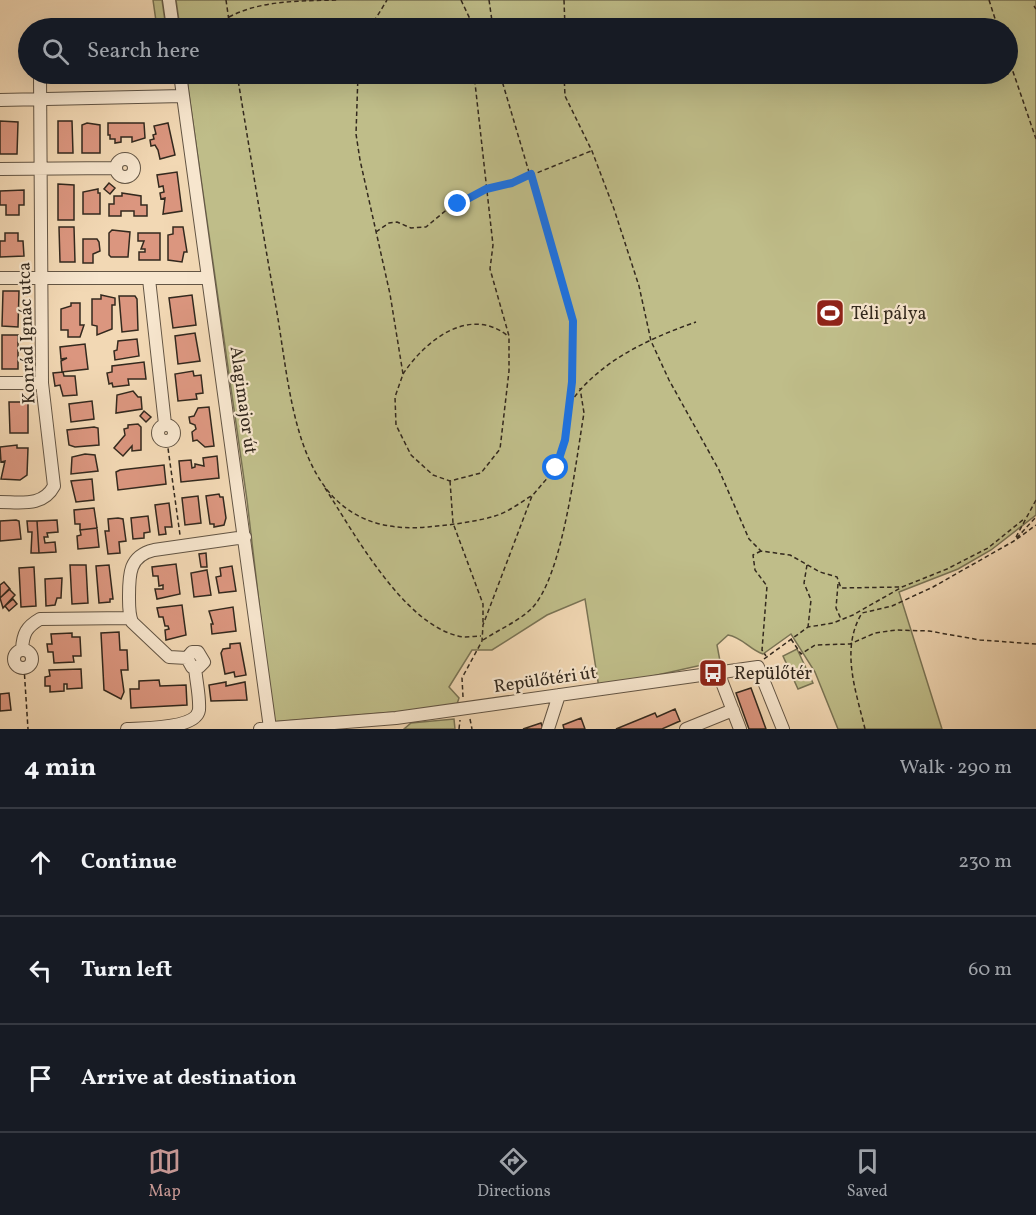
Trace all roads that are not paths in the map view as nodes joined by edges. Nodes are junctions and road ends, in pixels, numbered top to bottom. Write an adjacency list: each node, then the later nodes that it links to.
1 (170, 0): 2 (street)
2 (173, 18)
3 (40, 84): 7 (street, Konrád Ignác utca)
4 (181, 84): 5 (street, Alagimajor út)
5 (183, 96): 7 (street); 13 (street, Alagimajor út)
6 (0, 100): 7 (street)
7 (40, 100): 10 (street, Konrád Ignác utca)
8 (116, 168): 10 (street)
9 (0, 169): 10 (street)
10 (40, 169): 12 (street, Konrád Ignác utca)
11 (0, 278): 12 (street)
12 (42, 278): 14 (street); 16 (street, Konrád Ignác utca)
13 (208, 278): 14 (street); 19 (street, Alagimajor út)
14 (149, 279): 17 (street)
15 (0, 383): 16 (street)
16 (42, 383): 18 (street, Konrád Ignác utca)
17 (167, 441)
18 (0, 502)
19 (245, 537): 20 (street); 24 (street, Alagimajor út)
20 (130, 618): 21 (street); 28 (street)
21 (24, 668)
22 (718, 672): 23 (street, Repülőtéri út); 25 (street); 34 (street, Repülőtéri út)
23 (559, 695): 26 (street, Repülőtéri út); 31 (street)
24 (269, 708): 27 (street); 29 (street)
25 (733, 710): 32 (street); 33 (street)
26 (396, 723): 27 (street, Repülőtéri út)
27 (270, 728): 30 (street, Repülőtéri út)
28 (127, 729)
29 (250, 729)
30 (260, 729)
31 (548, 729)
32 (686, 729)
33 (740, 729)
34 (783, 729)

